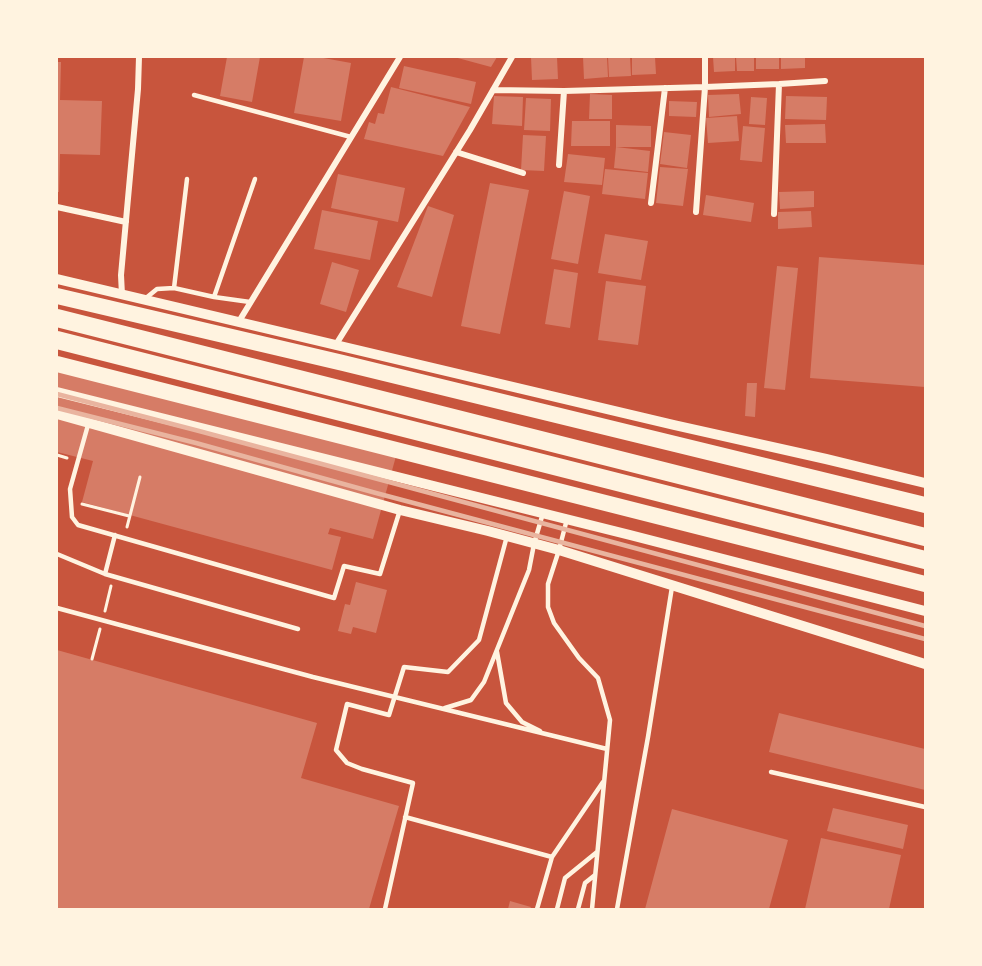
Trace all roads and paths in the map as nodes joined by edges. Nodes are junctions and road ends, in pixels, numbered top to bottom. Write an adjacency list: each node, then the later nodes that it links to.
1 (139, 57): 22 (street)
2 (400, 57): 12 (street)
3 (512, 57): 9 (street)
4 (705, 57): 7 (street)
5 (825, 81): 6 (street)
6 (779, 84): 7 (street); 21 (street)
7 (705, 87): 8 (street); 20 (street)
8 (665, 88): 10 (street); 18 (street)
9 (493, 90): 10 (street); 13 (street)
10 (564, 91): 14 (street)
11 (194, 95): 12 (lane)
12 (351, 137): 29 (street)
13 (456, 152): 15 (street); 33 (street)
14 (559, 165)
15 (523, 173)
16 (187, 179): 24 (lane)
17 (255, 179): 27 (lane)
18 (651, 203)
19 (57, 207): 22 (street)
20 (696, 212)
21 (774, 214)
22 (126, 222): 25 (street)
23 (57, 279): 25 (street)
24 (174, 288): 27 (lane); 28 (lane)
25 (122, 295): 28 (street)
26 (57, 296): 43 (highway)
27 (214, 297): 29 (lane)
28 (144, 300): 31 (street)
29 (250, 302): 31 (street)
30 (57, 318): 49 (highway)
31 (238, 323): 33 (street)
32 (57, 340): 53 (highway)
33 (335, 346): 41 (street)
34 (57, 364): 56 (highway)
35 (57, 392): 45 (street)
36 (57, 414): 37 (street)
37 (88, 423): 44 (street); 47 (lane)
38 (57, 455): 39 (path)
39 (68, 458)
40 (140, 477): 42 (path)
41 (925, 483)
42 (78, 503)
43 (925, 505)
44 (400, 510): 47 (lane); 48 (street)
45 (543, 513): 46 (street); 50 (lane)
46 (567, 519): 51 (lane); 58 (street)
47 (115, 535): 54 (lane)
48 (507, 536): 50 (street); 62 (lane)
49 (925, 537)
50 (534, 544): 51 (street); 60 (lane)
51 (559, 550): 55 (street); 65 (lane)
52 (57, 554): 54 (lane)
53 (925, 560)
54 (105, 574): 59 (lane)
55 (672, 584): 61 (street); 78 (lane)
56 (925, 584)
57 (57, 608): 62 (lane)
58 (925, 611)
59 (298, 629)
60 (497, 652): 63 (lane); 64 (lane)
61 (925, 664)
62 (394, 697): 63 (lane); 69 (lane)
63 (442, 709): 64 (lane)
64 (547, 735): 65 (lane)
65 (607, 749): 67 (lane)
66 (771, 772): 68 (lane)
67 (604, 780): 70 (lane); 71 (lane)
68 (925, 807)
69 (405, 817): 71 (lane); 73 (lane)
70 (597, 852): 72 (lane); 75 (lane)
71 (552, 857): 74 (lane)
72 (595, 875): 76 (lane); 77 (lane)
73 (385, 909)
74 (537, 909)
75 (557, 909)
76 (578, 909)
77 (592, 909)
78 (617, 909)

